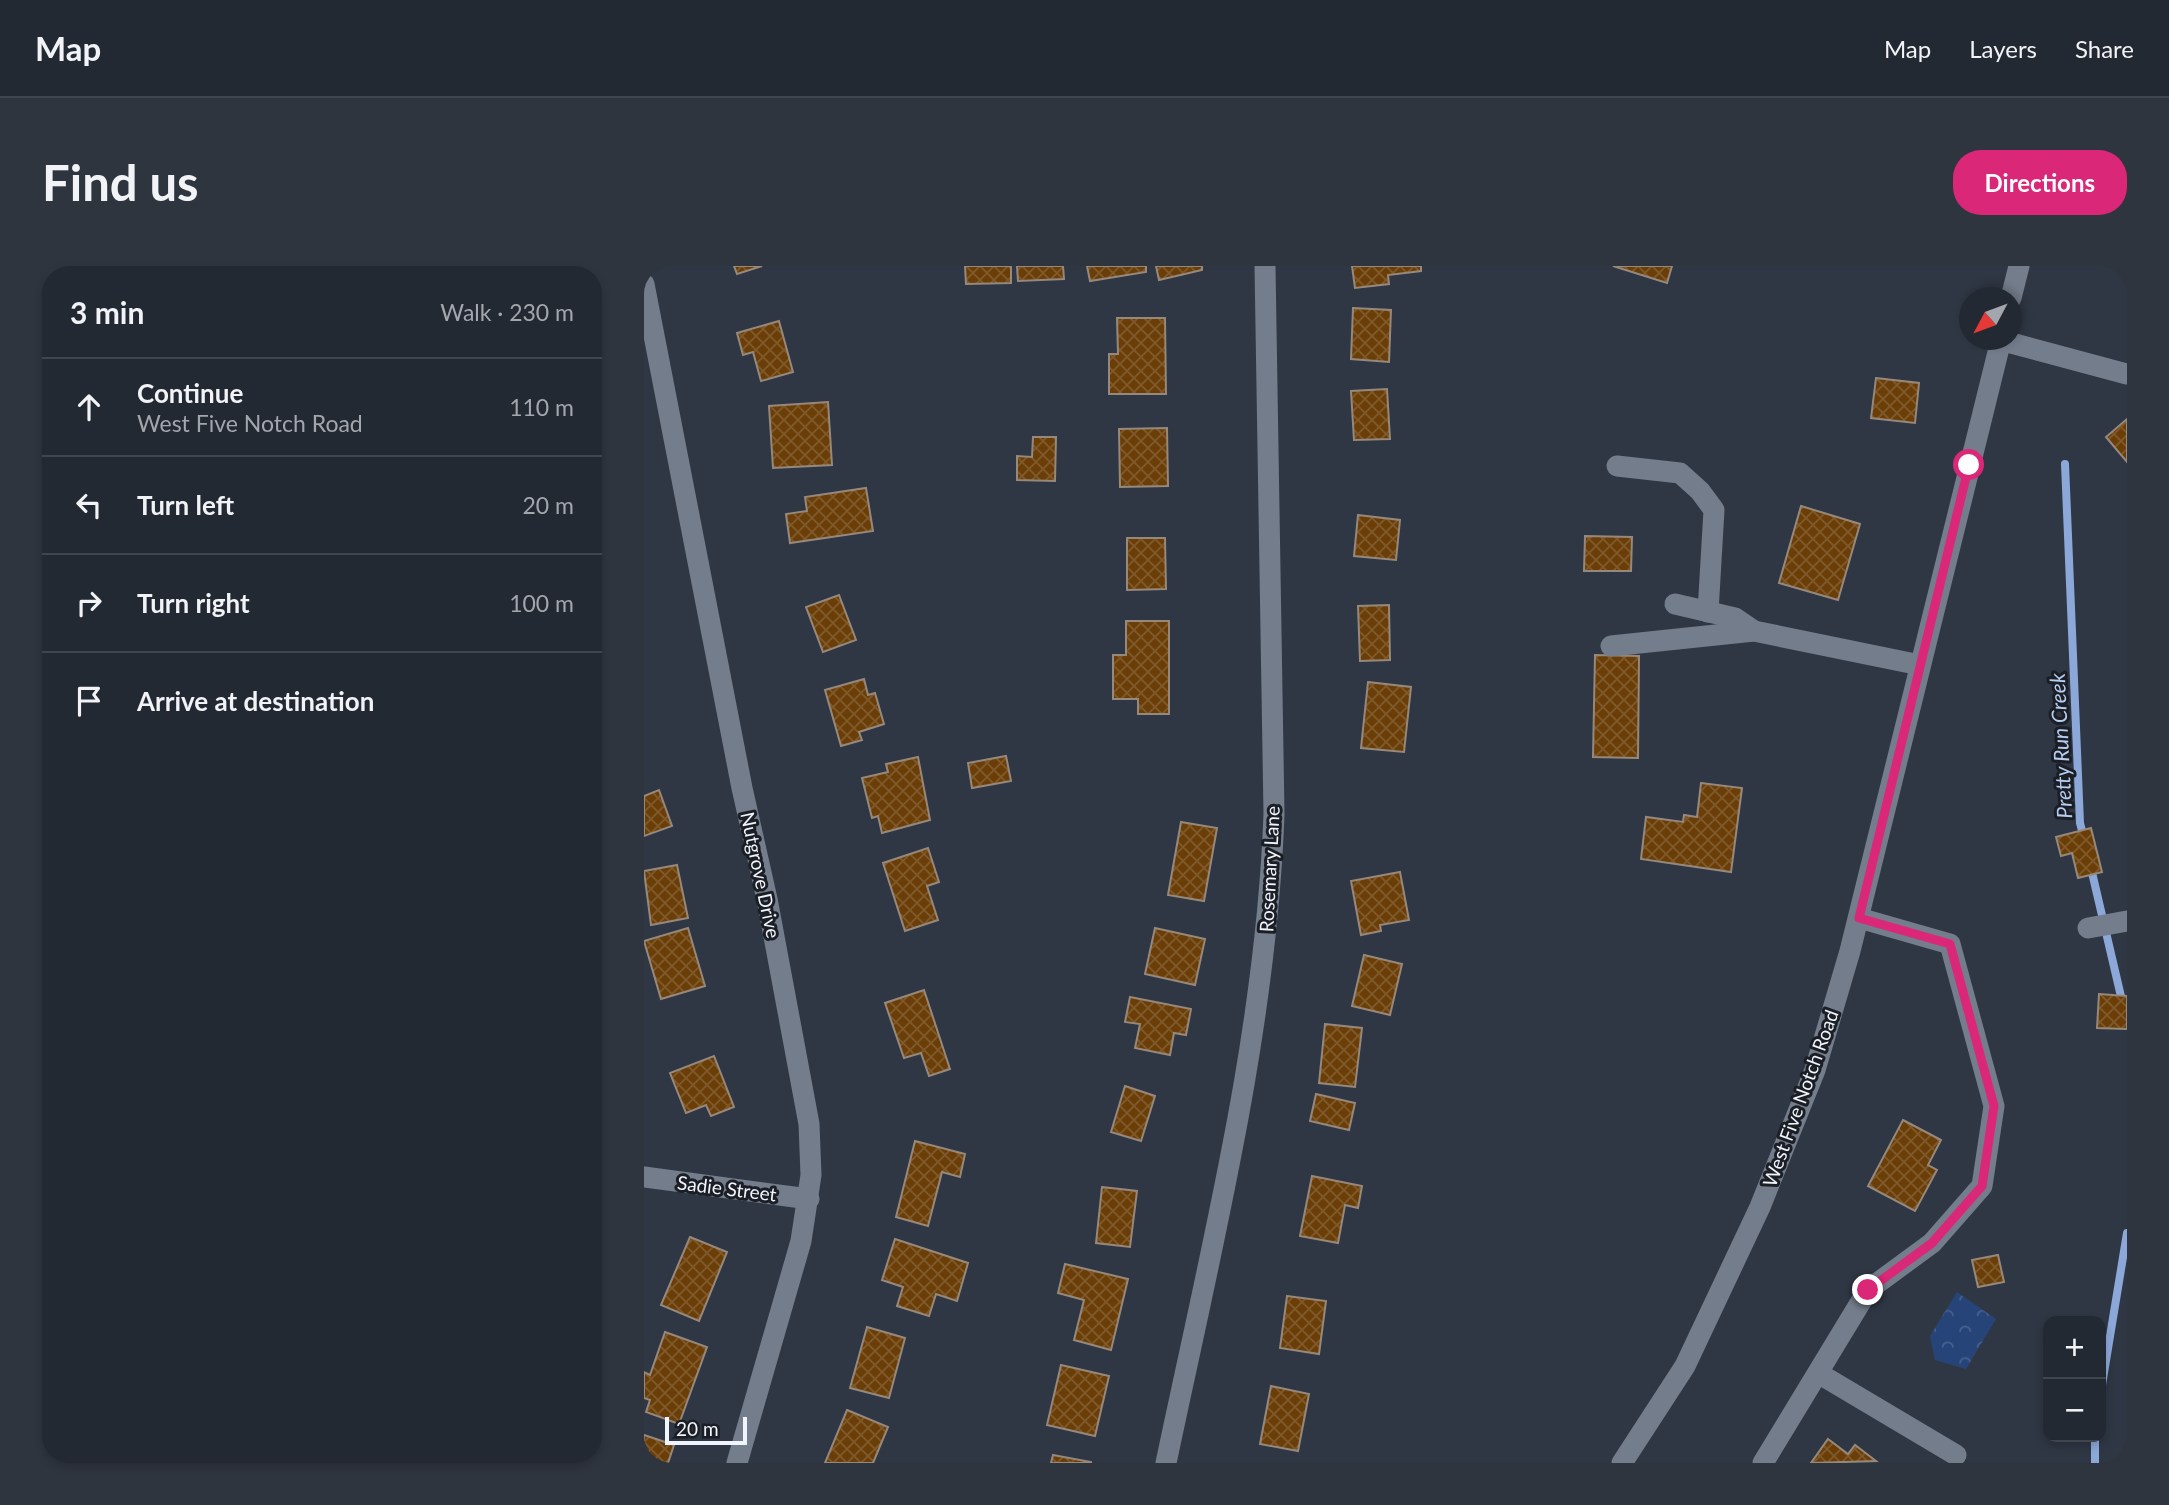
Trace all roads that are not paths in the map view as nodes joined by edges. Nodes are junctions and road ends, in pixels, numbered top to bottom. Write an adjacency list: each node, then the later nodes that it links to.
1 (1265, 266): 22 (street, Rosemary Lane)
2 (2019, 266): 4 (street)
3 (644, 284): 18 (street, Nutgrove Drive)
4 (2014, 287)
5 (2022, 346): 7 (street)
6 (1999, 350): 13 (street, West Five Notch Road)
7 (2127, 374)
8 (1617, 466): 10 (street)
9 (1675, 604): 10 (street)
10 (1708, 612): 11 (street)
11 (1754, 631): 12 (street); 13 (street)
12 (1611, 646)
13 (1920, 665): 14 (street, West Five Notch Road)
14 (1859, 918): 19 (street); 23 (street, West Five Notch Road)
15 (2127, 921): 16 (street)
16 (2088, 928)
17 (644, 1177): 18 (street, Sadie Street)
18 (809, 1199): 21 (street, Nutgrove Drive)
19 (1818, 1373): 20 (street); 24 (street)
20 (1956, 1455)
21 (737, 1463)
22 (1166, 1463)
23 (1622, 1463)
24 (1763, 1463)

